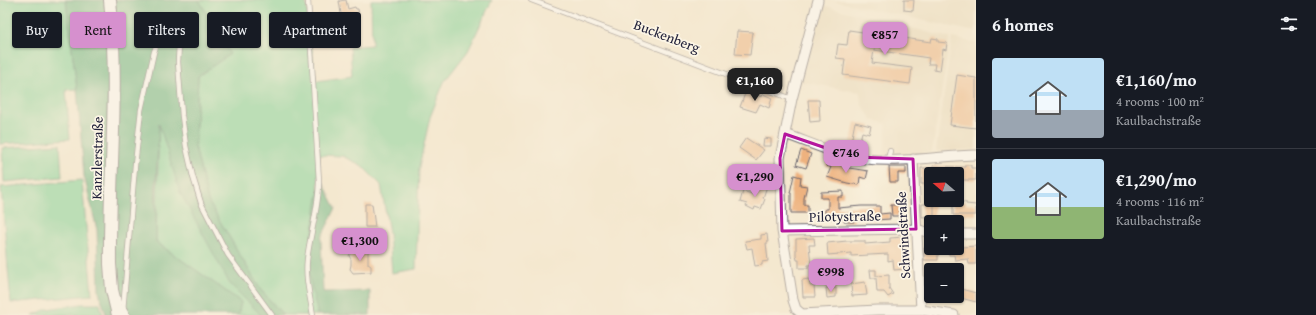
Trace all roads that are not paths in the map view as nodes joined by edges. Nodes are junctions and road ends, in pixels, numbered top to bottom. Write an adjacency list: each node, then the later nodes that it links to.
1 (110, 0): 15 (main road, Kanzlerstraße)
2 (308, 0): 18 (lane)
3 (531, 0): 5 (lane, Buckenberg)
4 (818, 0): 5 (street)
5 (792, 99): 6 (street)
6 (784, 134): 8 (street); 10 (street)
7 (976, 155): 8 (street)
8 (913, 159): 9 (street, Schwindstraße)
9 (916, 229): 10 (street, Pilotystraße); 11 (street, Pilotystraße); 14 (street, Schwindstraße)
10 (782, 231): 16 (street)
11 (924, 231)
12 (964, 234): 13 (street)
13 (976, 234)
14 (921, 310): 16 (street); 19 (street)
15 (122, 314): 17 (lane)
16 (802, 314)
17 (272, 315)
18 (313, 315)
19 (954, 315)

